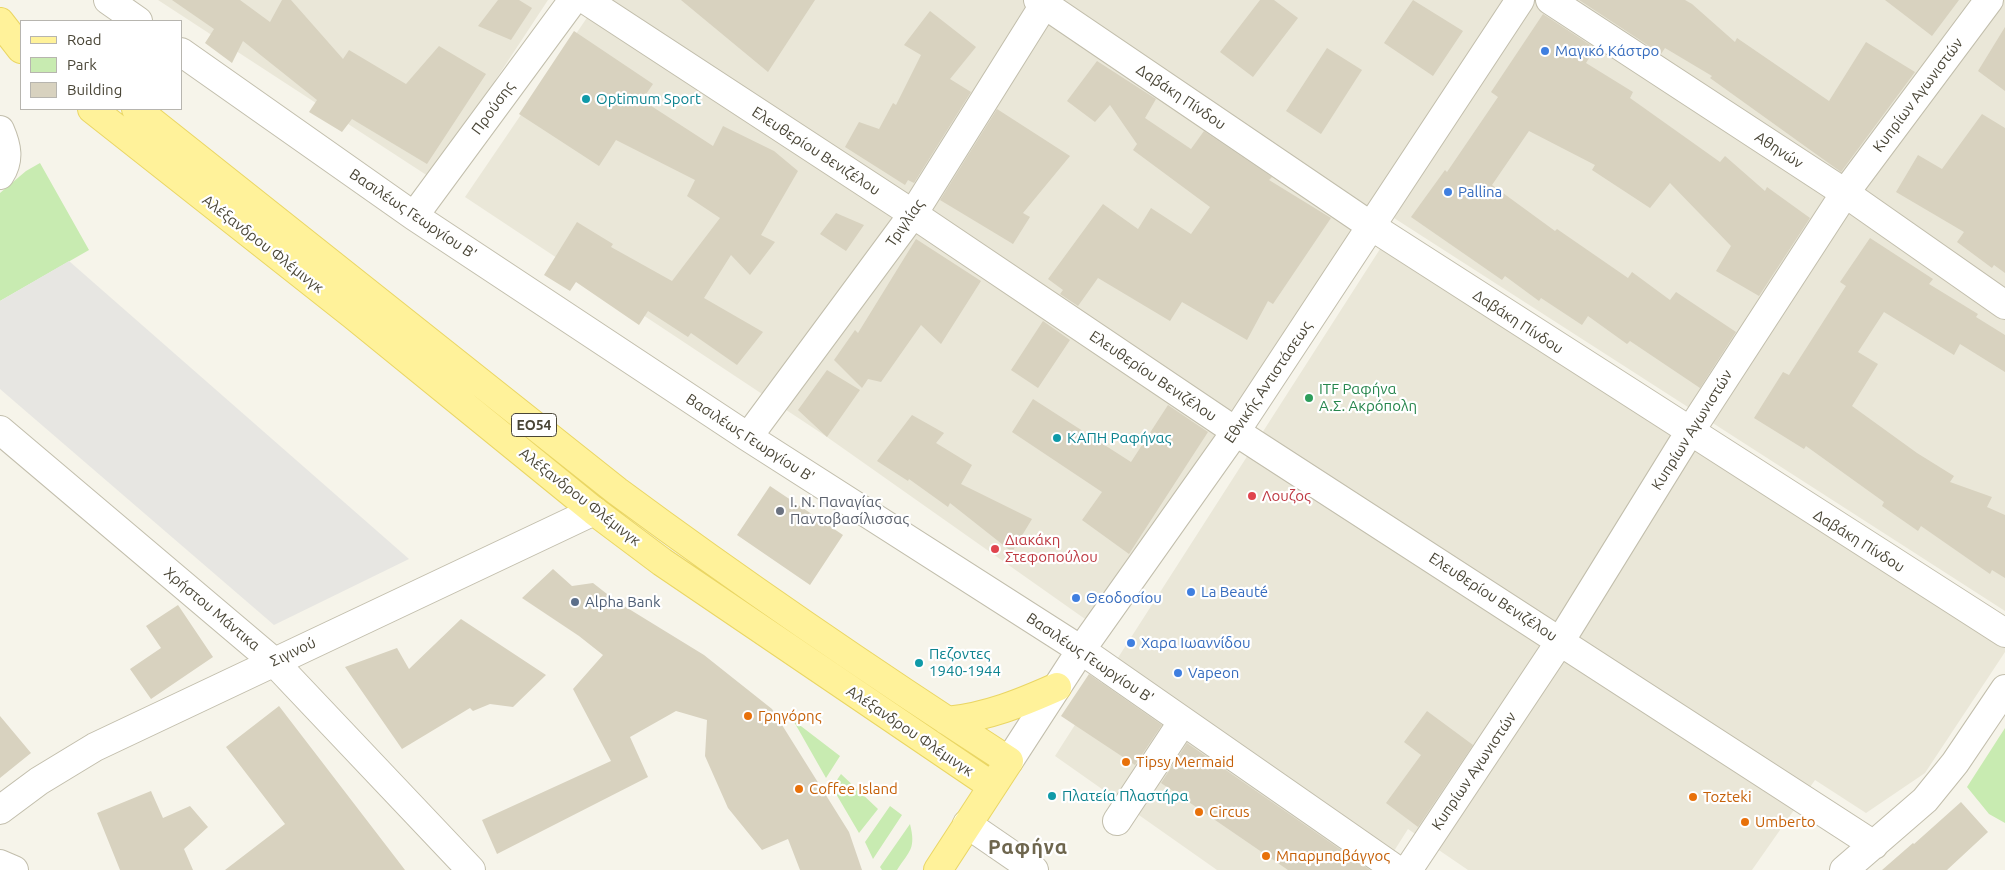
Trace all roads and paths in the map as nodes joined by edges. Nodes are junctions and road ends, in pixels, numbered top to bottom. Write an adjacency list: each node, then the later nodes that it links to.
1 (108, 0): 9 (street)
2 (573, 0): 20 (street, Προύσης)
3 (586, 0): 19 (street, Ελευθερίου Βενιζέλου)
4 (1520, 0): 21 (street, Εθνικής Αντιστάσεως)
5 (1550, 0): 18 (street, Αθηνών)
6 (1989, 0): 18 (street, Κυπρίων Αγωνιστών)
7 (1043, 1): 19 (street, Τριγλίας); 21 (street, Δαβάκη Πίνδου)
8 (0, 17): 11 (main road)
9 (137, 20)
10 (0, 22): 12 (main road)
11 (20, 26)
12 (20, 48)
13 (182, 53): 20 (street, Βασιλέως Γεωργίου Β')
14 (93, 110): 27 (main road, Αλέξανδρου Φλέμινγκ / ΕΟ54)
15 (137, 110): 34 (main road, Αλέξανδρου Φλέμινγκ / ΕΟ54)
16 (0, 130): 17 (street)
17 (0, 175)
18 (1845, 193): 22 (street, Αθηνών); 25 (street, Κυπρίων Αγωνιστών)
19 (913, 214): 24 (street, Ελευθερίου Βενιζέλου); 26 (street, Τριγλίας)
20 (414, 216): 26 (street, Βασιλέως Γεωργίου Β')
21 (1371, 226): 24 (street, Εθνικής Αντιστάσεως); 25 (street, Δαβάκη Πίνδου)
22 (2005, 305)
23 (0, 430): 31 (street, Χρήστου Μάντικα)
24 (1236, 431): 29 (street, Ελευθερίου Βενιζέλου); 30 (street, Εθνικής Αντιστάσεως)
25 (1689, 433): 28 (street, Δαβάκη Πίνδου); 29 (street, Κυπρίων Αγωνιστών)
26 (748, 437): 30 (street, Βασιλέως Γεωργίου Β')
27 (594, 511): 31 (street, Σιγινού); 37 (main road, Αλέξανδρου Φλέμινγκ / ΕΟ54)
28 (2005, 633)
29 (1561, 640): 41 (street, Ελευθερίου Βενιζέλου); 48 (street, Κυπρίων Αγωνιστών)
30 (1081, 650): 32 (street, Εθνικής Αντιστάσεως); 35 (street, Βασιλέως Γεωργίου Β')
31 (273, 661): 38 (street, Σιγινού); 44 (street, Χρήστου Μάντικα)
32 (1057, 687): 34 (main road); 36 (street, Εθνικής Αντιστάσεως)
33 (2005, 689): 41 (street)
34 (947, 721): 36 (main road, Αλέξανδρου Φλέμινγκ / ΕΟ54)
35 (1183, 721): 39 (street); 47 (street, Βασιλέως Γεωργίου Β')
36 (1009, 761): 37 (main road)
37 (992, 786): 40 (main road)
38 (0, 810)
39 (1116, 821)
40 (967, 824): 45 (main road); 46 (street)
41 (1874, 845): 49 (street)
42 (0, 864): 43 (street)
43 (14, 870)
44 (471, 870)
45 (938, 870)
46 (1034, 870)
47 (1397, 870)
48 (1408, 870)
49 (1844, 870)

